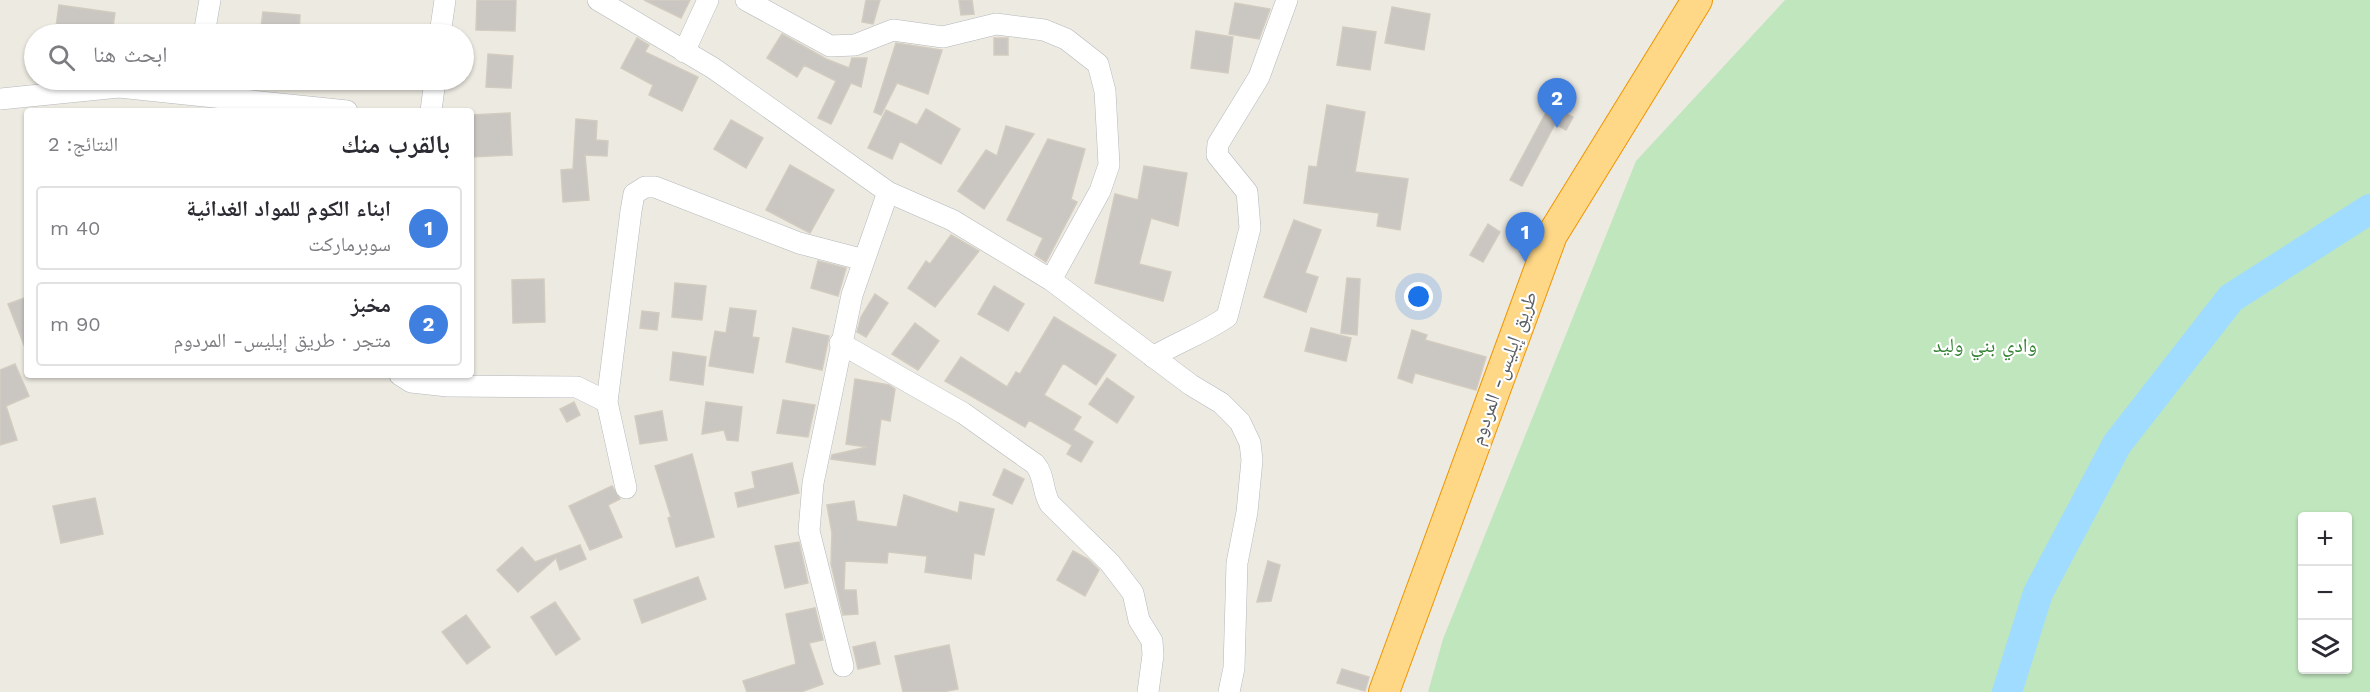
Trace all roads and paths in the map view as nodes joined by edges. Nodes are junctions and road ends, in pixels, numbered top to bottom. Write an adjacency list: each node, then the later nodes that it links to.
1 (210, 0): 8 (street)
2 (445, 0): 9 (street)
3 (598, 0): 10 (street)
4 (708, 0): 10 (street)
5 (746, 0): 19 (street)
6 (1287, 0): 21 (street)
7 (1697, 0): 28 (highway, طريق إيليس- المردوم)
8 (206, 24)
9 (441, 24)
10 (684, 52): 17 (street)
11 (89, 90): 14 (street)
12 (219, 90): 15 (street)
13 (433, 90): 16 (street)
14 (0, 99)
15 (329, 108)
16 (430, 108)
17 (888, 192): 18 (street); 19 (street)
18 (864, 260): 20 (street); 23 (street)
19 (1051, 280): 21 (street)
20 (840, 343): 25 (street); 26 (street)
21 (1153, 357): 27 (street)
22 (405, 378): 23 (street)
23 (608, 402): 24 (street)
24 (626, 488)
25 (843, 666)
26 (1148, 692)
27 (1229, 692)
28 (1384, 692)

